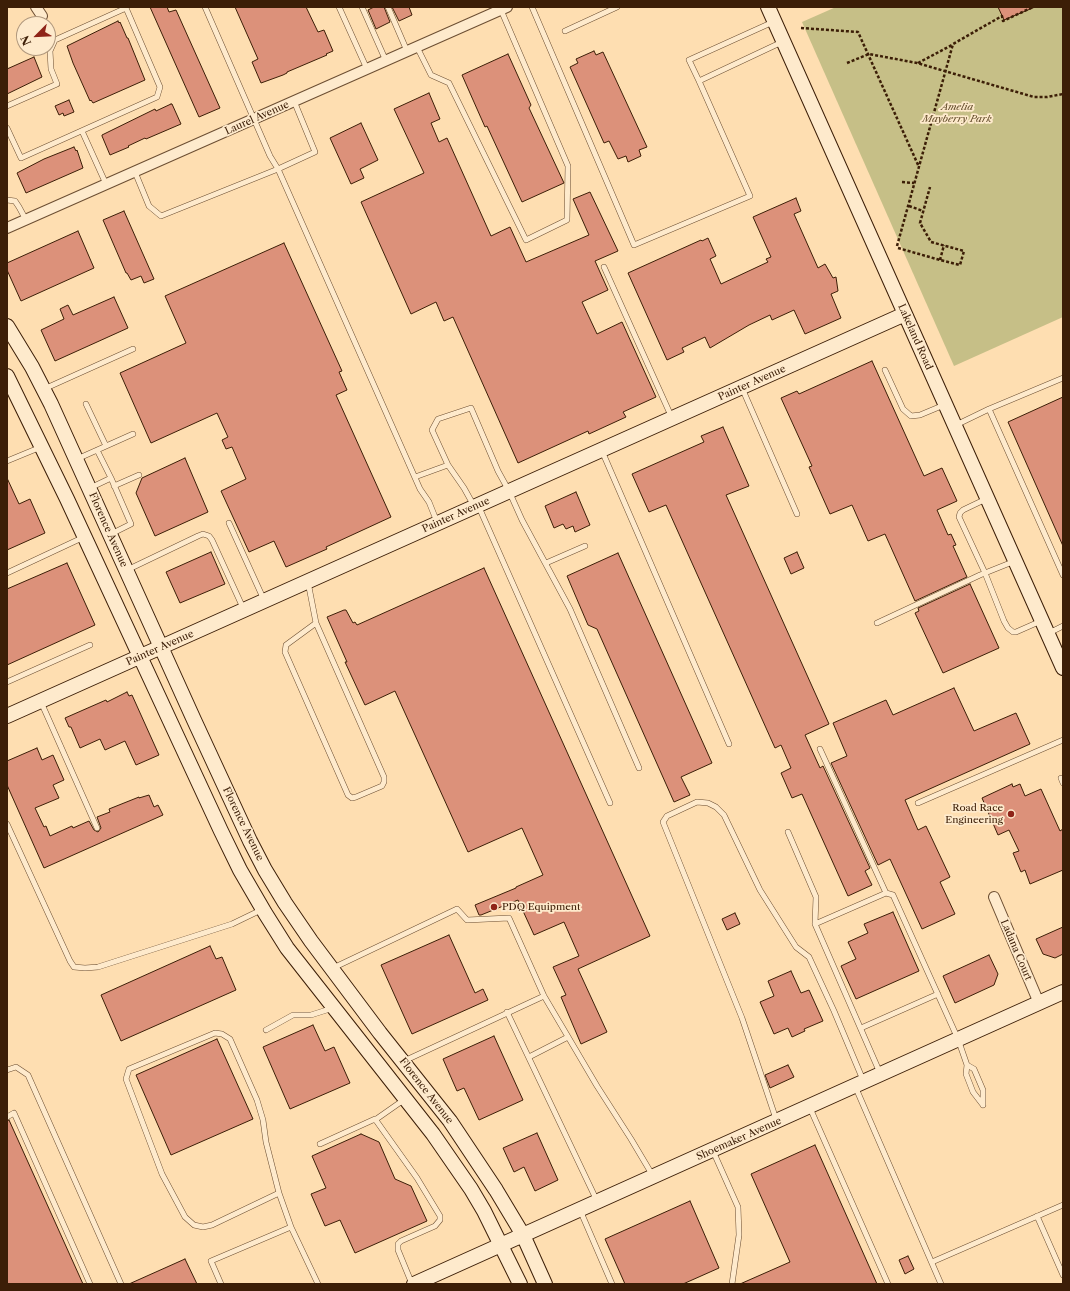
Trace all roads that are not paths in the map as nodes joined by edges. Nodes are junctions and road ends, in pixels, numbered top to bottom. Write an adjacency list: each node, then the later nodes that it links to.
1 (205, 7): 21 (lane)
2 (338, 7): 17 (lane)
3 (362, 7): 16 (lane)
4 (388, 7): 14 (lane)
5 (532, 7): 18 (lane)
6 (617, 7): 10 (lane)
7 (768, 7): 9 (main road, Lakeland Road)
8 (504, 8): 13 (street, Laurel Avenue); 13 (lane)
9 (774, 22): 12 (main road, Lakeland Road); 18 (lane)
10 (565, 31)
11 (56, 40): 23 (lane)
12 (783, 42): 18 (lane); 31 (main road, Lakeland Road)
13 (417, 47): 14 (street, Laurel Avenue)
14 (407, 51): 16 (street, Laurel Avenue)
15 (50, 56): 20 (lane)
16 (386, 61): 17 (street, Laurel Avenue)
17 (367, 69): 19 (street, Laurel Avenue)
18 (699, 82)
19 (294, 101): 21 (street, Laurel Avenue); 24 (lane)
20 (7, 106)
21 (254, 119): 24 (lane); 25 (street, Laurel Avenue)
22 (7, 128): 23 (lane)
23 (82, 131): 26 (lane)
24 (278, 169): 25 (lane); 54 (lane)
25 (134, 172): 26 (street, Laurel Avenue)
26 (106, 184): 28 (street, Laurel Avenue)
27 (7, 200): 28 (lane)
28 (26, 220): 29 (street, Laurel Avenue)
29 (7, 228)
30 (604, 267): 42 (lane)
31 (905, 314): 37 (main road, Painter Avenue); 40 (main road, Lakeland Road)
32 (7, 326): 38 (main road, Florence Avenue)
33 (133, 349): 38 (lane)
34 (885, 370): 40 (lane)
35 (7, 376): 45 (main road)
36 (1063, 378): 41 (lane)
37 (742, 387): 42 (main road, Painter Avenue); 60 (lane)
38 (43, 390): 49 (main road, Florence Avenue)
39 (86, 404): 46 (lane)
40 (945, 404): 43 (main road, Lakeland Road)
41 (989, 409): 43 (lane); 71 (lane)
42 (672, 418): 48 (main road, Painter Avenue)
43 (955, 426): 58 (main road, Lakeland Road)
44 (133, 434): 46 (lane)
45 (42, 446): 50 (lane); 64 (main road)
46 (106, 446): 47 (lane)
47 (97, 450): 49 (lane); 53 (lane)
48 (601, 450): 57 (main road, Painter Avenue); 87 (lane)
49 (76, 459): 56 (main road, Florence Avenue)
50 (7, 461)
51 (448, 465): 54 (lane); 57 (lane); 59 (lane)
52 (139, 475): 55 (lane)
53 (111, 478): 55 (lane); 56 (lane)
54 (415, 478): 62 (lane)
55 (114, 486): 63 (lane)
56 (89, 488): 63 (main road, Florence Avenue)
57 (510, 491): 59 (main road, Painter Avenue); 67 (lane)
58 (987, 498): 66 (main road, Lakeland Road); 70 (lane)
59 (477, 506): 62 (main road, Painter Avenue); 90 (lane)
60 (797, 514)
61 (229, 523): 73 (lane)
62 (438, 523): 72 (main road, Painter Avenue)
63 (110, 534): 68 (main road, Florence Avenue)
64 (85, 537): 69 (lane); 81 (main road)
65 (585, 546): 67 (lane)
66 (1015, 561): 70 (lane); 78 (main road, Lakeland Road)
67 (546, 563): 89 (lane)
68 (126, 570): 74 (lane); 80 (main road, Florence Avenue)
69 (7, 573)
70 (985, 573): 76 (lane); 78 (lane)
71 (1063, 575)
72 (308, 582): 73 (main road, Painter Avenue); 75 (lane)
73 (265, 601): 74 (main road, Painter Avenue)
74 (244, 610): 80 (main road, Painter Avenue)
75 (316, 623): 75 (lane)
76 (877, 623)
77 (1063, 626): 78 (lane)
78 (1045, 627): 82 (main road, Lakeland Road)
79 (90, 645): 83 (lane)
80 (161, 648): 81 (main road, Painter Avenue); 99 (main road, Florence Avenue)
81 (140, 657): 84 (main road, Painter Avenue); 97 (main road)
82 (1063, 668)
83 (7, 682)
84 (41, 701): 85 (main road, Painter Avenue); 93 (lane)
85 (7, 716)
86 (1063, 740): 91 (lane)
87 (729, 744)
88 (820, 750): 95 (lane)
89 (640, 768)
90 (610, 802)
91 (918, 803)
92 (7, 824): 97 (lane)
93 (97, 828)
94 (788, 832): 98 (lane)
95 (886, 893): 98 (lane); 101 (lane)
96 (994, 897): 103 (street, Ladana Court)
97 (263, 910): 104 (main road)
98 (815, 924): 106 (lane)
99 (331, 968): 102 (lane); 111 (main road, Florence Avenue)
100 (1063, 992): 103 (main road, Shoemaker Avenue)
101 (938, 994): 106 (lane); 109 (lane)
102 (544, 996): 105 (lane); 108 (lane)
103 (1039, 1003): 109 (main road, Shoemaker Avenue)
104 (334, 1008): 107 (lane); 116 (main road)
105 (507, 1012): 110 (lane); 111 (lane)
106 (861, 1028): 114 (lane)
107 (266, 1030)
108 (568, 1037): 110 (lane); 123 (lane)
109 (958, 1039): 112 (lane); 114 (main road, Shoemaker Avenue)
110 (529, 1057): 125 (lane)
111 (403, 1061): 130 (main road, Florence Avenue)
112 (967, 1066): 112 (lane)
113 (7, 1070): 135 (lane)
114 (881, 1074): 115 (main road, Shoemaker Avenue)
115 (859, 1083): 117 (main road, Shoemaker Avenue); 120 (lane); 132 (lane)
116 (405, 1099): 119 (lane); 131 (main road)
117 (809, 1106): 120 (main road, Shoemaker Avenue); 143 (lane)
118 (7, 1116): 134 (lane)
119 (374, 1120): 121 (lane); 138 (lane)
120 (777, 1122): 122 (main road, Shoemaker Avenue)
121 (320, 1144)
122 (713, 1150): 123 (main road, Shoemaker Avenue); 142 (lane)
123 (653, 1176): 125 (main road, Shoemaker Avenue)
124 (279, 1193): 124 (lane); 129 (lane)
125 (598, 1201): 127 (main road, Shoemaker Avenue)
126 (1063, 1205): 128 (lane)
127 (579, 1210): 130 (main road, Shoemaker Avenue); 141 (lane)
128 (1037, 1216): 132 (lane); 133 (lane)
129 (291, 1227): 136 (lane); 137 (lane)
130 (524, 1235): 131 (main road, Shoemaker Avenue); 140 (main road, Florence Avenue)
131 (501, 1245): 138 (main road, Shoemaker Avenue); 139 (main road)
132 (932, 1262): 144 (lane)
133 (1063, 1275)
134 (90, 1284)
135 (121, 1284)
136 (221, 1284)
137 (318, 1284)
138 (413, 1284)
139 (520, 1284)
140 (545, 1284)
141 (612, 1284)
142 (732, 1284)
143 (888, 1284)
144 (941, 1284)

